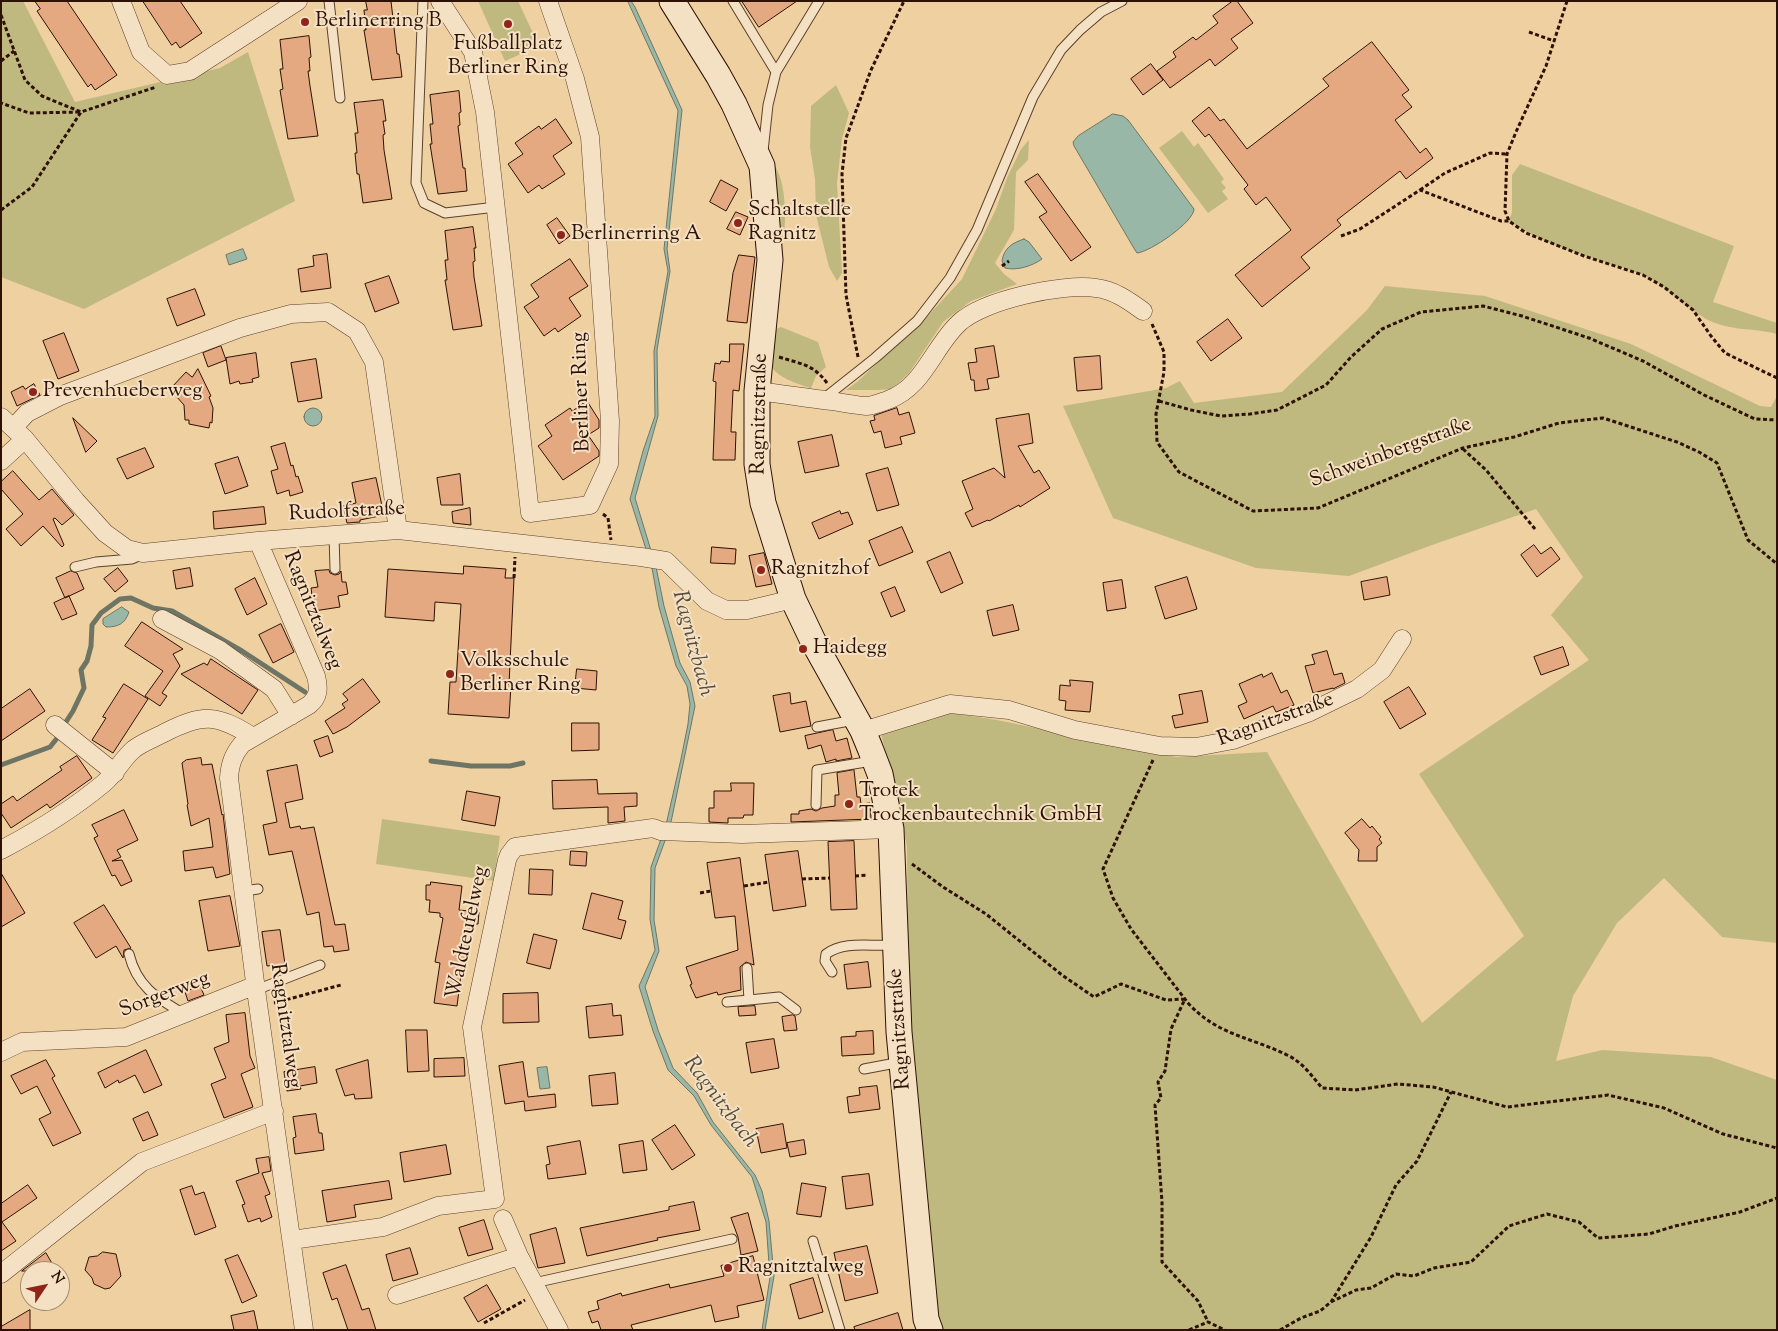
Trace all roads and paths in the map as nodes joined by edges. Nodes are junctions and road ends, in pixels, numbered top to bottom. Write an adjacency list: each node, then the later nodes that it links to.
1 (121, 1): 2 (street)
2 (298, 1)
3 (329, 1): 20 (lane)
4 (424, 1): 26 (lane)
5 (440, 1): 26 (street)
6 (548, 1): 43 (street, Berliner Ring)
7 (672, 1): 24 (main road, Ragnitzstraße)
8 (733, 1): 18 (lane)
9 (819, 1): 18 (lane, Ragnitzstraße)
10 (904, 1): 34 (path)
11 (1122, 1): 34 (lane)
12 (1567, 1): 15 (path)
13 (1, 15): 16 (path)
14 (1529, 32): 15 (path)
15 (1554, 41): 23 (path)
16 (14, 51): 17 (path); 22 (path)
17 (1, 60)
18 (776, 72): 24 (lane, Ragnitzstraße)
19 (156, 86): 22 (path)
20 (340, 98)
21 (1, 103): 22 (path)
22 (81, 112): 27 (path)
23 (1507, 154): 25 (path); 28 (path)
24 (762, 166): 36 (main road, Ragnitzstraße)
25 (1420, 190): 28 (path); 29 (path)
26 (496, 207): 43 (street)
27 (1, 210)
28 (1509, 221): 35 (path)
29 (1341, 236)
30 (1009, 261): 31 (path)
31 (1002, 266)
32 (1143, 312): 37 (street); 38 (path, Schweinbergstraße)
33 (777, 356): 37 (path)
34 (860, 370): 37 (lane)
35 (1777, 378)
36 (757, 391): 37 (street); 53 (main road, Ragnitzstraße)
37 (827, 396)
38 (1159, 401): 39 (path); 41 (path, Schweinbergstraße)
39 (1777, 420)
40 (13, 428): 42 (street); 45 (street); 48 (street, Rudolfstraße)
41 (1462, 448): 44 (path); 50 (path, Schweinbergstraße)
42 (1, 461)
43 (590, 505): 49 (path)
44 (1536, 529)
45 (398, 530): 46 (street, Rudolfstraße); 49 (street, Rudolfstraße)
46 (334, 535): 47 (street, Rudolfstraße); 52 (lane)
47 (258, 541): 48 (street, Rudolfstraße); 56 (street, Ragnitztalweg)
48 (145, 553): 51 (lane)
49 (612, 554): 53 (street, Rudolfstraße)
50 (1777, 564)
51 (75, 567)
52 (335, 569)
53 (792, 599): 59 (main road, Ragnitzstraße)
54 (162, 619): 56 (street)
55 (1402, 639): 61 (street, Ragnitzstraße)
56 (291, 716): 60 (street, Ragnitztalweg)
57 (55, 724): 63 (street)
58 (817, 726): 59 (lane)
59 (856, 726): 61 (street, Ragnitzstraße); 62 (main road, Ragnitzstraße)
60 (253, 737): 63 (street); 81 (street, Ragnitztalweg)
61 (1160, 746): 82 (path)
62 (874, 760): 64 (lane); 65 (main road, Ragnitzstraße)
63 (115, 773): 66 (street)
64 (816, 805)
65 (892, 839): 75 (main road, Ragnitzstraße); 82 (path); 97 (street, Waldteufelweg)
66 (1, 850)
67 (868, 875): 68 (path)
68 (855, 876)
69 (802, 878): 70 (path)
70 (830, 878)
71 (769, 882): 72 (path)
72 (744, 886)
73 (711, 891): 74 (path)
74 (700, 893)
75 (896, 944): 79 (lane); 89 (main road, Ragnitzstraße)
76 (129, 954): 87 (lane)
77 (320, 965): 81 (lane)
78 (747, 968): 83 (lane)
79 (832, 972)
80 (341, 985): 85 (path)
81 (256, 987): 85 (street, Ragnitztalweg); 87 (street, Sorgerweg)
82 (1185, 999): 91 (path); 104 (path)
83 (749, 1000): 84 (lane); 86 (lane)
84 (727, 1002)
85 (259, 1008): 92 (street, Ragnitztalweg)
86 (796, 1010)
87 (184, 1014): 88 (street, Sorgerweg)
88 (1, 1052)
89 (902, 1062): 90 (lane); 109 (main road, Ragnitzstraße)
90 (864, 1069)
91 (1451, 1092): 93 (path); 103 (path)
92 (274, 1111): 97 (street, Ragnitztalweg); 100 (street)
93 (1777, 1148)
94 (1777, 1198): 103 (path)
95 (503, 1219): 99 (street)
96 (732, 1239): 101 (lane)
97 (292, 1240): 106 (street, Ragnitztalweg)
98 (813, 1242): 108 (lane)
99 (519, 1256): 101 (street); 102 (street)
100 (1, 1274)
101 (536, 1287): 105 (path); 107 (street)
102 (397, 1295)
103 (1331, 1302): 112 (path)
104 (1208, 1322): 110 (path); 111 (path)
105 (484, 1323)
106 (304, 1330)
107 (559, 1330)
108 (840, 1330)
109 (930, 1330)
110 (1189, 1330)
111 (1226, 1330)
112 (1280, 1330)

